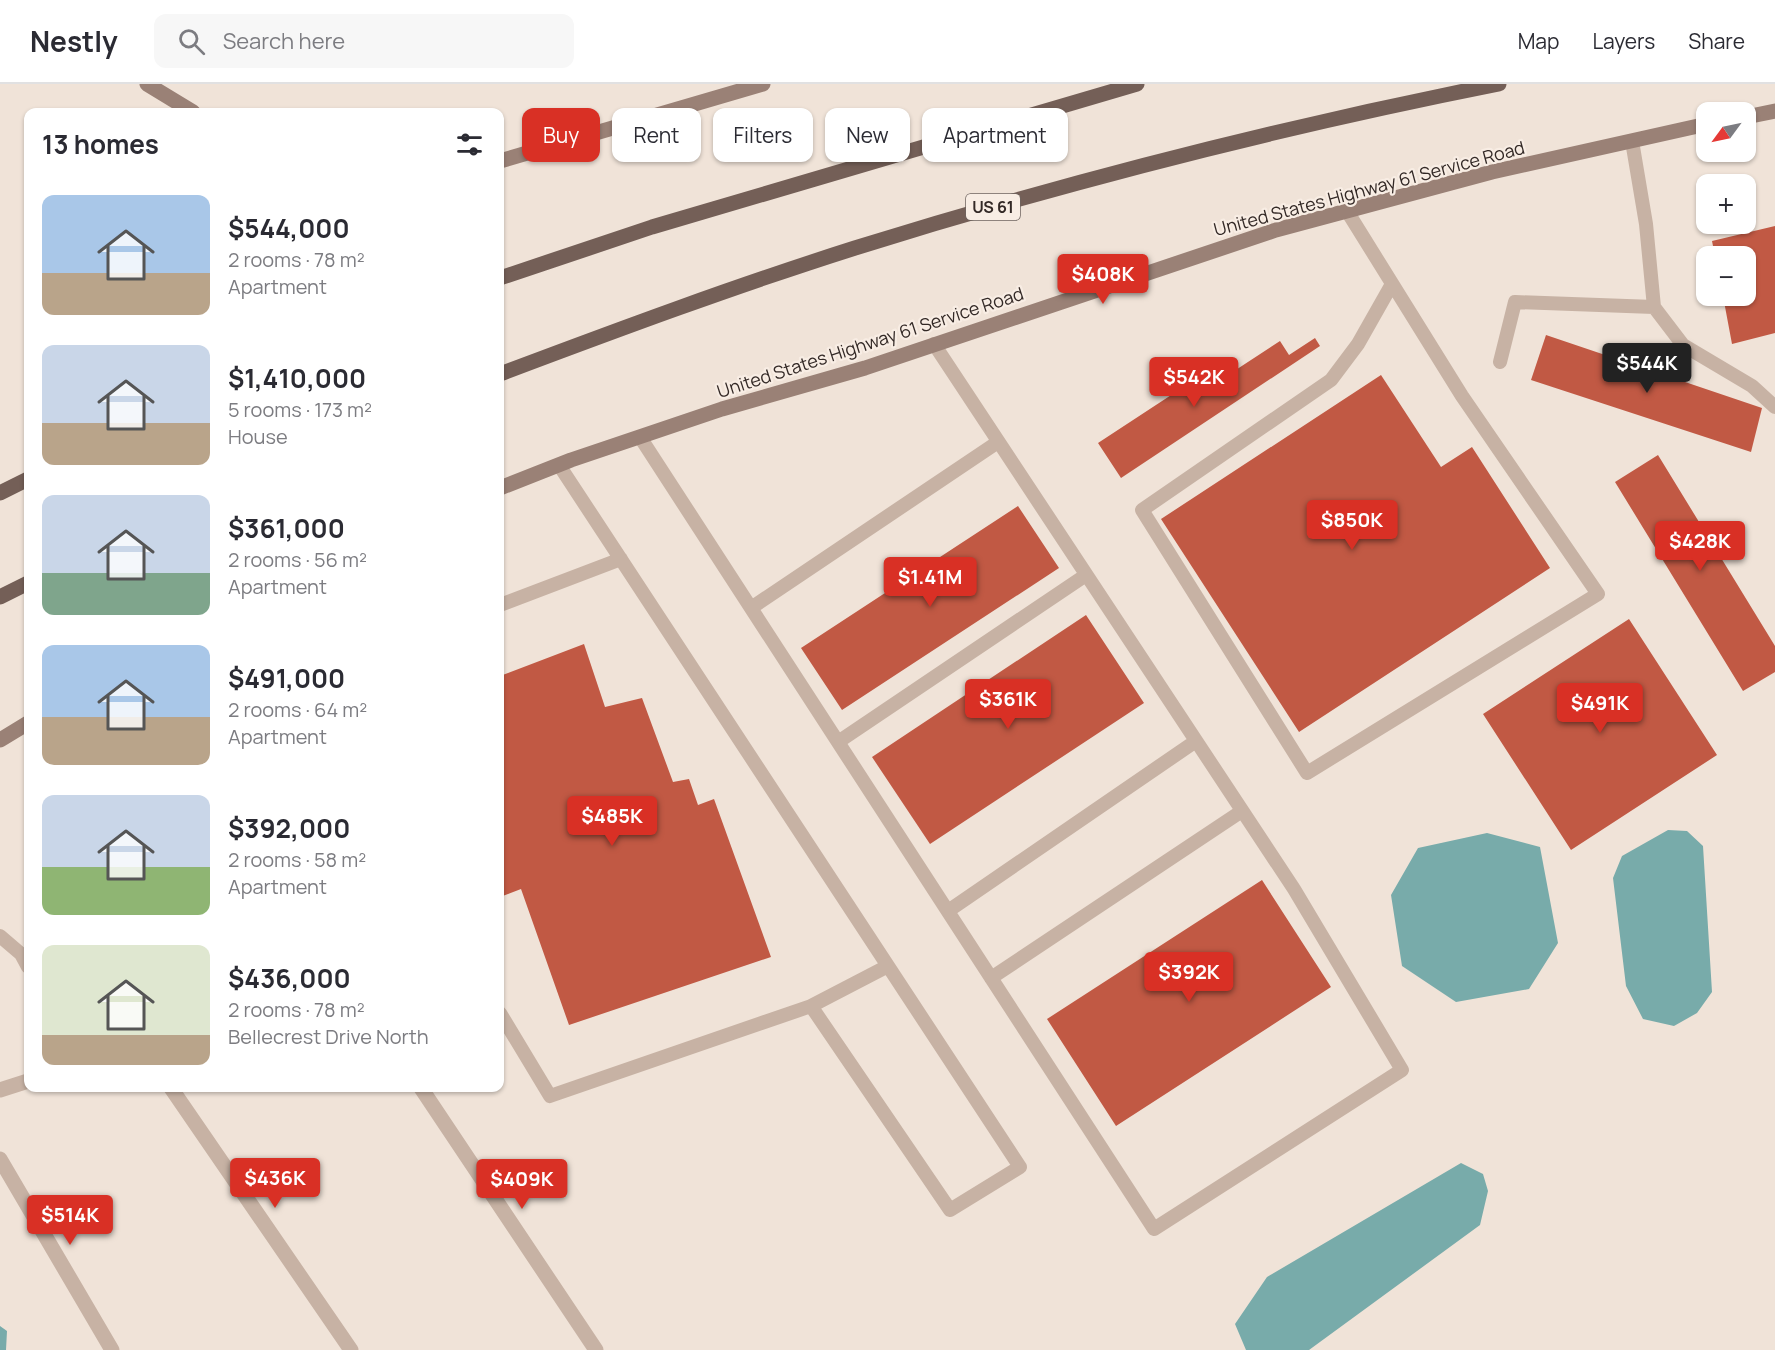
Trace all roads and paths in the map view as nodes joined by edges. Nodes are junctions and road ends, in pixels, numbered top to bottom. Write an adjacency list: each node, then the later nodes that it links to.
1 (147, 84): 5 (street)
2 (763, 84): 10 (street)
3 (1137, 84): 12 (main road)
4 (1499, 84): 17 (main road, US 61)
5 (186, 108)
6 (1775, 111): 7 (street)
7 (1756, 115)
8 (1696, 126): 9 (street, United States Highway 61 Service Road)
9 (1632, 141): 11 (street, United States Highway 61 Service Road); 14 (lane)
10 (504, 160)
11 (1347, 211): 13 (lane); 15 (street, United States Highway 61 Service Road)
12 (504, 277)
13 (1392, 284): 13 (lane)
14 (1654, 307): 16 (lane); 18 (lane)
15 (934, 344): 19 (street, United States Highway 61 Service Road); 20 (lane)
16 (1500, 362)
17 (504, 373)
18 (1775, 407)
19 (639, 437): 21 (street, United States Highway 61 Service Road); 30 (lane)
20 (998, 442): 26 (lane); 30 (lane)
21 (559, 465): 23 (street, United States Highway 61 Service Road); 25 (lane)
22 (24, 481): 24 (main road)
23 (504, 486)
24 (0, 493)
25 (621, 559): 29 (lane); 39 (lane)
26 (1086, 574): 33 (lane); 34 (lane)
27 (24, 585): 28 (main road)
28 (0, 597)
29 (504, 603)
30 (751, 608): 34 (lane)
31 (24, 725): 32 (street)
32 (0, 740)
33 (1196, 741): 35 (lane); 36 (lane)
34 (838, 742): 36 (lane)
35 (1242, 811): 40 (lane); 40 (lane)
36 (948, 911): 40 (lane)
37 (0, 936): 38 (lane)
38 (24, 960)
39 (888, 966): 41 (lane); 41 (lane)
40 (991, 978)
41 (811, 1006): 42 (lane)
42 (504, 1020)
43 (24, 1082): 44 (street)
44 (0, 1090)
45 (174, 1092): 49 (street)
46 (424, 1092): 50 (street)
47 (0, 1159): 48 (street)
48 (112, 1350)
49 (351, 1350)
50 (596, 1350)

